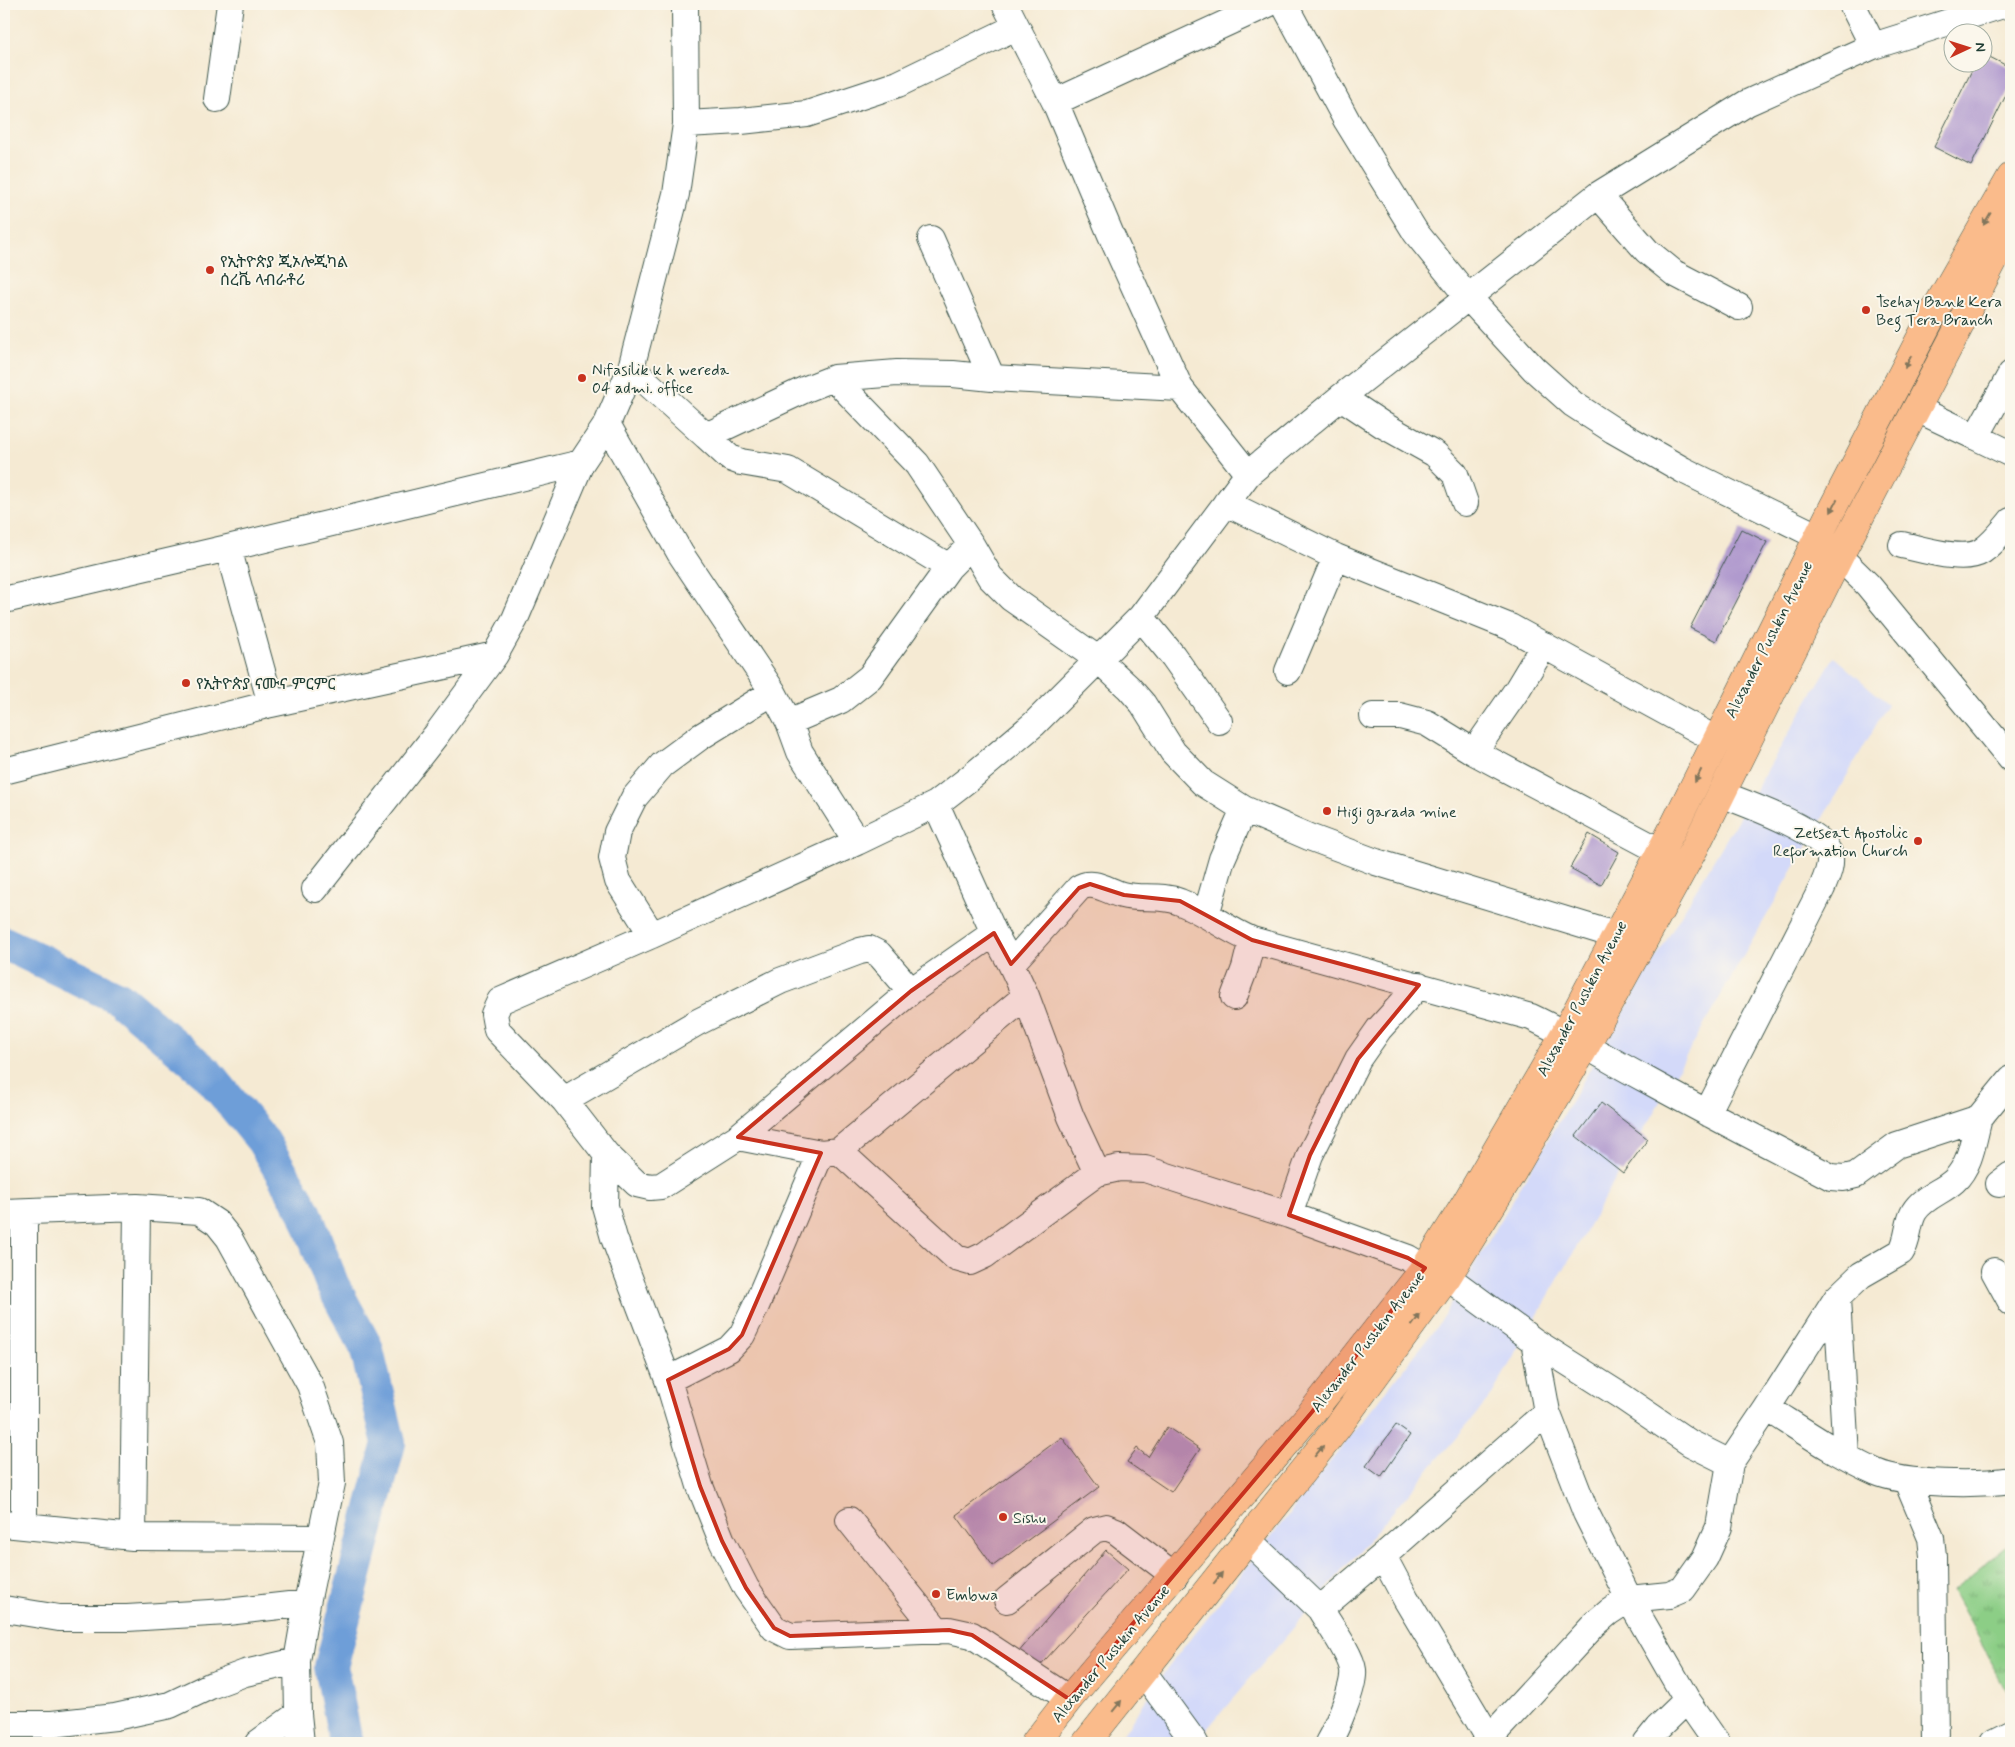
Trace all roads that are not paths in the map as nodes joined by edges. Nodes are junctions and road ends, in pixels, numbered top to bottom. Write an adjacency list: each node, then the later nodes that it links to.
1 (230, 4): 10 (street)
2 (685, 4): 12 (street)
3 (1005, 4): 8 (street)
4 (1268, 4): 11 (street)
5 (1284, 4): 17 (street)
6 (1852, 4): 9 (street)
7 (2006, 4): 9 (street)
8 (1016, 27): 11 (street); 12 (street)
9 (1874, 46): 14 (street)
10 (218, 99)
11 (1055, 102): 23 (street)
12 (686, 124): 19 (street)
13 (2011, 177): 35 (main road, Alexander Pushkin Avenue, one-way to 35)
14 (1598, 195): 17 (street); 18 (street)
15 (2011, 227): 25 (main road, Alexander Pushkin Avenue)
16 (932, 239): 22 (street)
17 (1468, 297): 24 (street); 35 (street)
18 (1740, 307)
19 (631, 368): 26 (street); 27 (street)
20 (2011, 374): 28 (street)
21 (834, 378): 22 (street); 27 (street); 37 (street)
22 (992, 378): 23 (street)
23 (1180, 388): 31 (street)
24 (1341, 397): 31 (street); 33 (street)
25 (1917, 409): 28 (street); 40 (main road, Alexander Pushkin Avenue)
26 (607, 424): 30 (street); 48 (street)
27 (706, 436): 41 (street)
28 (1976, 437): 29 (street)
29 (2011, 454)
30 (580, 463): 38 (street); 45 (street)
31 (1248, 474): 32 (street)
32 (1226, 503): 39 (street); 43 (street)
33 (1465, 503)
34 (2011, 520): 36 (street)
35 (1819, 537): 40 (street); 53 (main road, Alexander Pushkin Avenue)
36 (1902, 545)
37 (972, 546): 41 (street); 46 (street)
38 (228, 548): 42 (street); 49 (street)
39 (1336, 557): 44 (street); 47 (street)
40 (1839, 557): 55 (street); 57 (main road, Alexander Pushkin Avenue)
41 (949, 567): 52 (street)
42 (4, 600)
43 (1141, 617): 46 (street); 51 (street)
44 (1544, 645): 53 (street); 54 (street)
45 (495, 655): 49 (street); 63 (street)
46 (1099, 660): 58 (street); 59 (street)
47 (1288, 671)
48 (773, 692): 52 (street); 66 (street)
49 (271, 704): 56 (street)
50 (1373, 716): 54 (street)
51 (1219, 721)
52 (789, 722): 60 (street)
53 (1717, 740): 61 (main road, Alexander Pushkin Avenue, one-way to 61)
54 (1474, 752): 61 (street)
55 (2011, 759)
56 (4, 770)
57 (1721, 794): 62 (main road, Alexander Pushkin Avenue); 77 (street)
58 (936, 804): 60 (street); 65 (street)
59 (1244, 809): 64 (street); 67 (street)
60 (857, 842): 66 (street)
61 (1665, 842): 62 (main road); 67 (main road, Alexander Pushkin Avenue)
62 (1695, 847): 74 (main road, Alexander Pushkin Avenue)
63 (315, 889)
64 (1206, 915): 68 (street); 69 (street)
65 (994, 932): 69 (street); 71 (street)
66 (652, 935): 76 (street)
67 (1615, 935): 74 (main road, Alexander Pushkin Avenue)
68 (1252, 940): 70 (street); 73 (street)
69 (1011, 964): 72 (street)
70 (1419, 985): 74 (street); 85 (street)
71 (911, 991): 76 (street); 79 (street)
72 (1026, 996): 80 (street); 82 (street)
73 (1234, 997)
74 (1575, 1040): 77 (street); 86 (main road, Alexander Pushkin Avenue)
75 (2011, 1079): 78 (street)
76 (564, 1100): 81 (street)
77 (1707, 1113): 78 (street)
78 (1979, 1118): 88 (street)
79 (738, 1137): 80 (street); 81 (street)
80 (830, 1152): 82 (street); 91 (street)
81 (606, 1154): 91 (street)
82 (1097, 1173): 85 (street)
83 (137, 1207): 84 (street); 100 (street); 101 (street)
84 (14, 1212): 99 (street)
85 (1288, 1215): 86 (street)
86 (1436, 1272): 90 (street); 102 (main road, Alexander Pushkin Avenue, one-way to 86); 104 (main road, Alexander Pushkin Avenue)
87 (1994, 1272): 89 (street)
88 (1837, 1298): 92 (street); 94 (street)
89 (2011, 1302)
90 (1534, 1342): 93 (street); 95 (street)
91 (668, 1380): 110 (street)
92 (1767, 1408): 94 (street); 95 (street)
93 (1547, 1412): 103 (street); 105 (street)
94 (1846, 1456): 97 (street)
95 (1730, 1463): 105 (street)
96 (2011, 1480): 97 (street)
97 (1908, 1481): 127 (street)
98 (849, 1520): 110 (street)
99 (14, 1525): 100 (street)
100 (133, 1537): 101 (street)
101 (319, 1538): 107 (street)
102 (1247, 1539): 109 (street); 112 (main road, Alexander Pushkin Avenue, one-way to 102)
103 (1383, 1556): 109 (street); 118 (street)
104 (1175, 1576): 106 (street); 113 (main road, Alexander Pushkin Avenue)
105 (1629, 1598): 114 (street); 118 (street)
106 (1007, 1600)
107 (307, 1603): 108 (street); 111 (street)
108 (4, 1609)
109 (1320, 1609): 124 (street)
110 (938, 1631): 113 (street)
111 (298, 1661): 115 (street); 116 (street)
112 (1144, 1673): 122 (main road, Alexander Pushkin Avenue, one-way to 112); 123 (street)
113 (1069, 1699): 121 (main road, Alexander Pushkin Avenue)
114 (1688, 1700): 125 (street); 126 (street)
115 (298, 1714): 119 (street); 120 (street)
116 (4, 1724)
117 (2011, 1734): 128 (street)
118 (1487, 1741)
119 (258, 1743)
120 (302, 1743)
121 (1035, 1743)
122 (1086, 1743)
123 (1195, 1743)
124 (1328, 1743)
125 (1646, 1743)
126 (1717, 1743)
127 (1935, 1743)
128 (1993, 1743)

